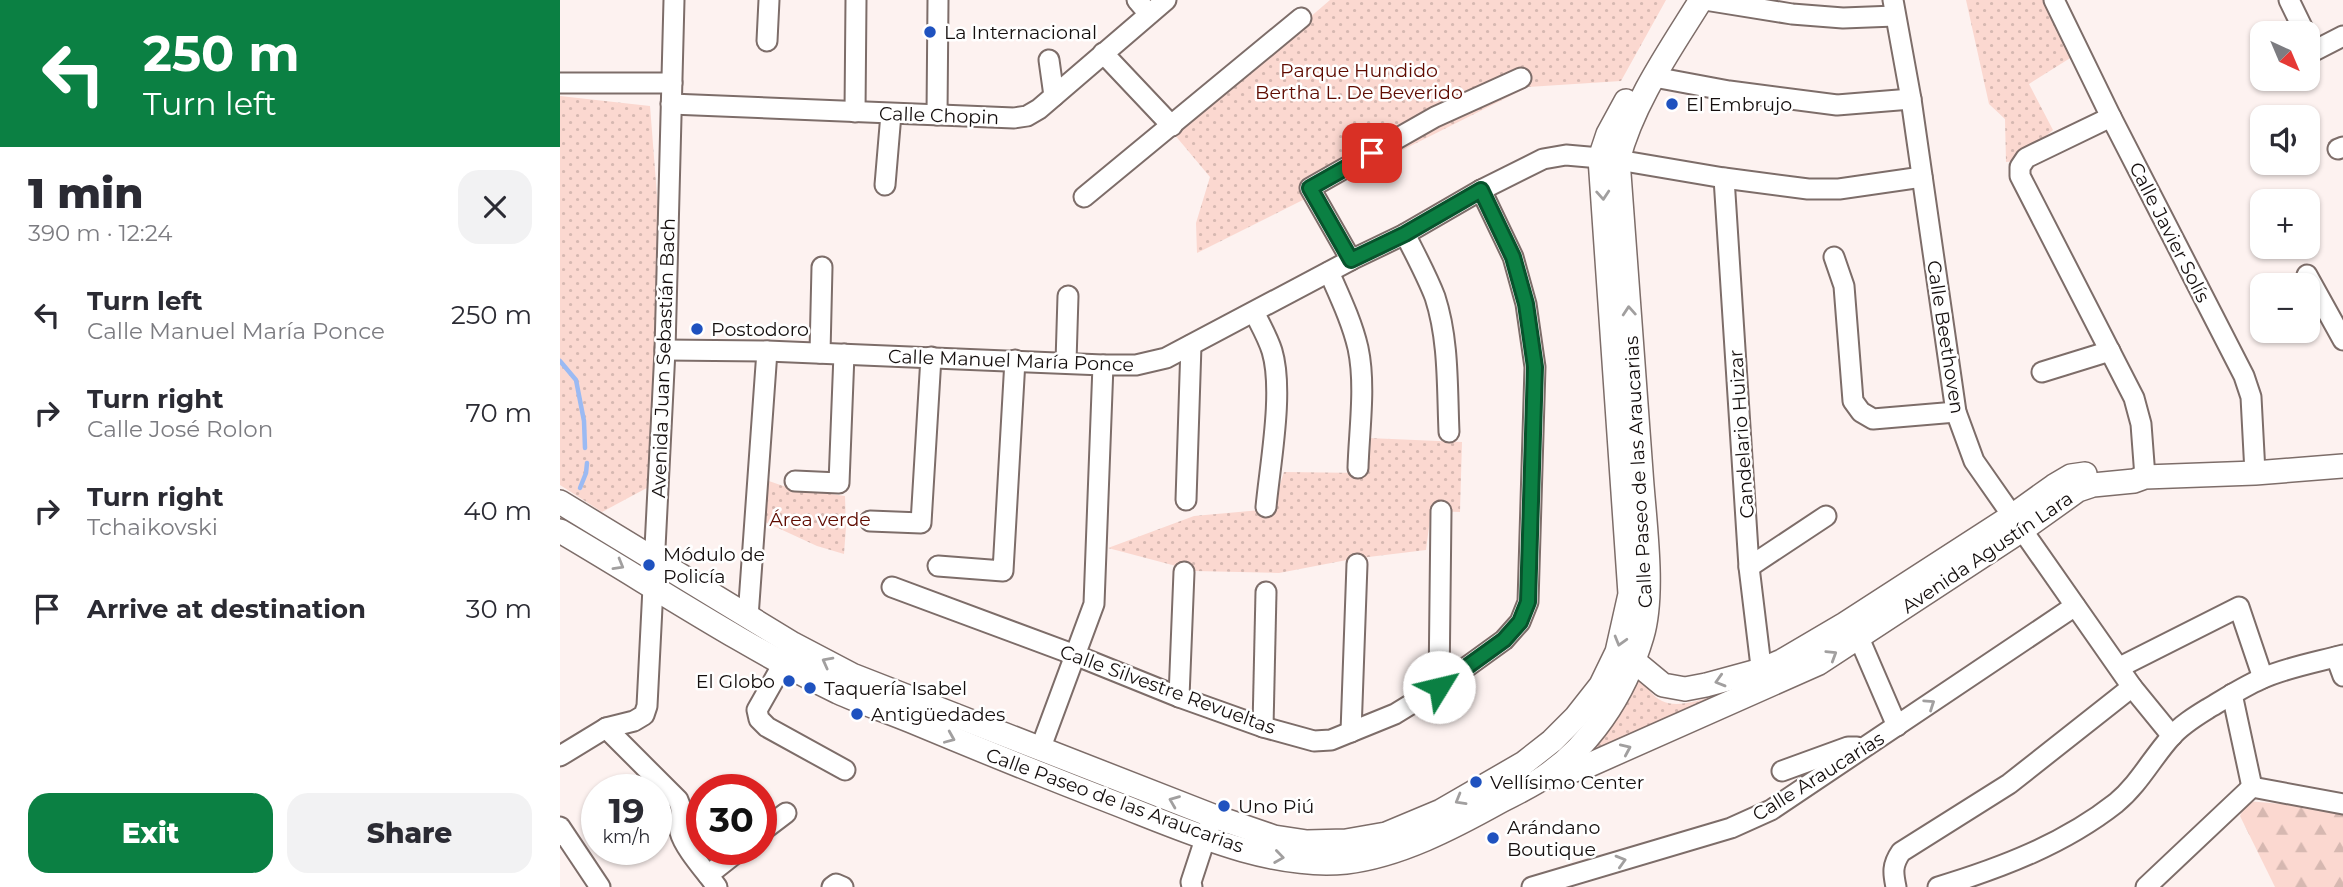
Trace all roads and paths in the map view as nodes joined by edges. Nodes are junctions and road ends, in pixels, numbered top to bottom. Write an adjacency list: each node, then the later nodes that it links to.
1 (674, 0): 22 (street, Avenida Juan Sebastián Bach)
2 (769, 0): 14 (street)
3 (856, 0): 26 (street)
4 (939, 0): 28 (street)
5 (1166, 0): 10 (street, Calle Chopin)
6 (1682, 0): 31 (main road, Calle Paseo de las Araucarias)
7 (1703, 0): 11 (street); 19 (main road, Calle Paseo de las Araucarias)
8 (2054, 0): 29 (street, Calle Javier Solís)
9 (2289, 0): 13 (street)
10 (1143, 7): 17 (street, Calle Chopin)
11 (1894, 8): 24 (street, Calle Beethoven)
12 (1301, 18): 30 (street)
13 (2299, 21)
14 (768, 41)
15 (2341, 41): 16 (street)
16 (2320, 43)
17 (1103, 53): 23 (street, Calle Chopin); 30 (street)
18 (1049, 60): 23 (street)
19 (1654, 77): 24 (street); 31 (main road, Calle Paseo de las Araucarias)
20 (1521, 78): 39 (street)
21 (560, 83): 22 (street)
22 (672, 83): 25 (street, Avenida Juan Sebastián Bach)
23 (1054, 96): 28 (street, Calle Chopin)
24 (1911, 99): 32 (street, Calle Beethoven)
25 (671, 104): 26 (street, Calle Chopin); 47 (street, Avenida Juan Sebastián Bach)
26 (855, 112): 27 (street, Calle Chopin)
27 (891, 114): 28 (street, Calle Chopin); 34 (street)
28 (937, 115)
29 (2110, 117): 49 (street); 61 (street, Calle Javier Solís)
30 (1172, 125): 36 (street)
31 (1609, 159): 33 (street, Calle Manuel María Ponce); 35 (street, Calle Manuel María Ponce); 69 (main road, Calle Paseo de las Araucarias)
32 (1922, 177): 33 (street, Calle Manuel María Ponce); 57 (street, Calle Beethoven)
33 (1724, 178): 76 (street, Candelario Huizar)
34 (885, 185)
35 (1481, 190): 37 (street, Calle Manuel María Ponce); 92 (street, Calle Silvestre Revueltas)
36 (1084, 197)
37 (1405, 234): 39 (street, Calle Manuel María Ponce); 58 (street)
38 (1834, 257): 57 (street)
39 (1351, 260): 41 (street, Calle Manuel María Ponce)
40 (822, 267): 50 (street)
41 (1329, 272): 44 (street, Calle Manuel María Ponce); 60 (street)
42 (1068, 296): 54 (street)
43 (2320, 298): 45 (street)
44 (1254, 312): 46 (street, Calle Manuel María Ponce); 66 (street)
45 (2343, 340)
46 (1191, 345): 55 (street, Calle Manuel María Ponce); 64 (street)
47 (665, 350): 48 (street, Calle Manuel María Ponce); 73 (street, Avenida Juan Sebastián Bach)
48 (767, 351): 50 (street, Calle Manuel María Ponce); 82 (street)
49 (2110, 351): 56 (street); 62 (street)
50 (820, 353): 51 (street, Calle Manuel María Ponce)
51 (844, 354): 52 (street, Calle Manuel María Ponce); 63 (street)
52 (932, 357): 53 (street, Calle Manuel María Ponce); 70 (street)
53 (1016, 360): 54 (street, Calle Manuel María Ponce); 75 (street)
54 (1066, 362): 55 (street, Calle Manuel María Ponce)
55 (1103, 365): 84 (street)
56 (2042, 372)
57 (1956, 412): 71 (street, Calle Beethoven)
58 (1449, 432)
59 (2343, 466): 61 (main road, Avenida Agustín Lara)
60 (1358, 468)
61 (2255, 473): 62 (main road, Avenida Agustín Lara)
62 (2145, 477): 71 (main road, Avenida Agustín Lara)
63 (795, 481)
64 (1186, 500)
65 (560, 502): 73 (main road, Calle Paseo de las Araucarias)
66 (1266, 507)
67 (1441, 511): 92 (street)
68 (1826, 516): 76 (street)
69 (1635, 520): 86 (main road, Calle Paseo de las Araucarias); 113 (main road, Calle Paseo de las Araucarias, one-way to 113)
70 (870, 521)
71 (2017, 523): 81 (street, Calle Beethoven); 83 (main road, Avenida Agustín Lara); 91 (main road, Avenida Agustín Lara)
72 (560, 531): 78 (main road, Calle Paseo de las Araucarias, one-way to 78)
73 (654, 559): 78 (street, Avenida Juan Sebastián Bach); 82 (main road, Calle Paseo de las Araucarias)
74 (1357, 564): 100 (street)
75 (939, 566)
76 (1749, 567): 91 (street, Candelario Huizar)
77 (1184, 572): 95 (street)
78 (653, 586): 87 (main road, Calle Paseo de las Araucarias); 99 (street, Avenida Juan Sebastián Bach)
79 (891, 587): 84 (street, Calle Silvestre Revueltas)
80 (1266, 592): 98 (street)
81 (2075, 606): 88 (street, Calle Beethoven); 97 (street, Calle Araucarias, one-way to 81)
82 (748, 617): 96 (main road, Calle Paseo de las Araucarias, one-way to 82)
83 (1859, 638): 91 (main road, Avenida Agustín Lara, one-way to 83); 97 (street)
84 (1075, 655): 95 (street, Calle Silvestre Revueltas); 102 (street)
85 (2339, 656): 89 (street); 90 (street)
86 (1634, 661): 91 (main road, Avenida Agustín Lara, one-way to 86); 107 (main road, Calle Paseo de las Araucarias)
87 (783, 664): 96 (main road, Calle Paseo de las Araucarias); 105 (street)
88 (2120, 667): 90 (street); 93 (street, Calle Beethoven)
89 (2343, 676)
90 (2263, 678): 94 (street)
91 (1762, 679): 107 (main road, Avenida Agustín Lara, one-way to 91)
92 (1439, 687): 100 (street, Calle Silvestre Revueltas)
93 (2132, 687): 101 (street, Calle Beethoven); 119 (street)
94 (2232, 694): 101 (street); 108 (street)
95 (1179, 697): 98 (street, Calle Silvestre Revueltas)
96 (914, 712): 102 (main road, Calle Paseo de las Araucarias); 113 (main road, Calle Paseo de las Araucarias, one-way to 113)
97 (1897, 726): 103 (street, Calle Araucarias)
98 (1263, 727): 100 (street, Calle Silvestre Revueltas)
99 (606, 729): 104 (street); 115 (street)
100 (1351, 733)
101 (2172, 736): 120 (street)
102 (1041, 747): 113 (main road, Calle Paseo de las Araucarias, one-way to 102)
103 (1865, 747): 106 (street); 118 (street, Calle Araucarias, one-way to 103)
104 (560, 756)
105 (845, 770)
106 (1782, 771)
107 (1539, 781): 113 (main road, Calle Paseo de las Araucarias, one-way to 107)
108 (2252, 787): 109 (street); 121 (street)
109 (2343, 804)
110 (786, 813): 111 (street)
111 (777, 820)
112 (560, 827): 116 (street)
113 (1209, 827): 117 (street)
114 (727, 865): 115 (street)
115 (713, 881)
116 (600, 887)
117 (1192, 887)
118 (1532, 887)
119 (1896, 887)
120 (1938, 887)
121 (2146, 887)

